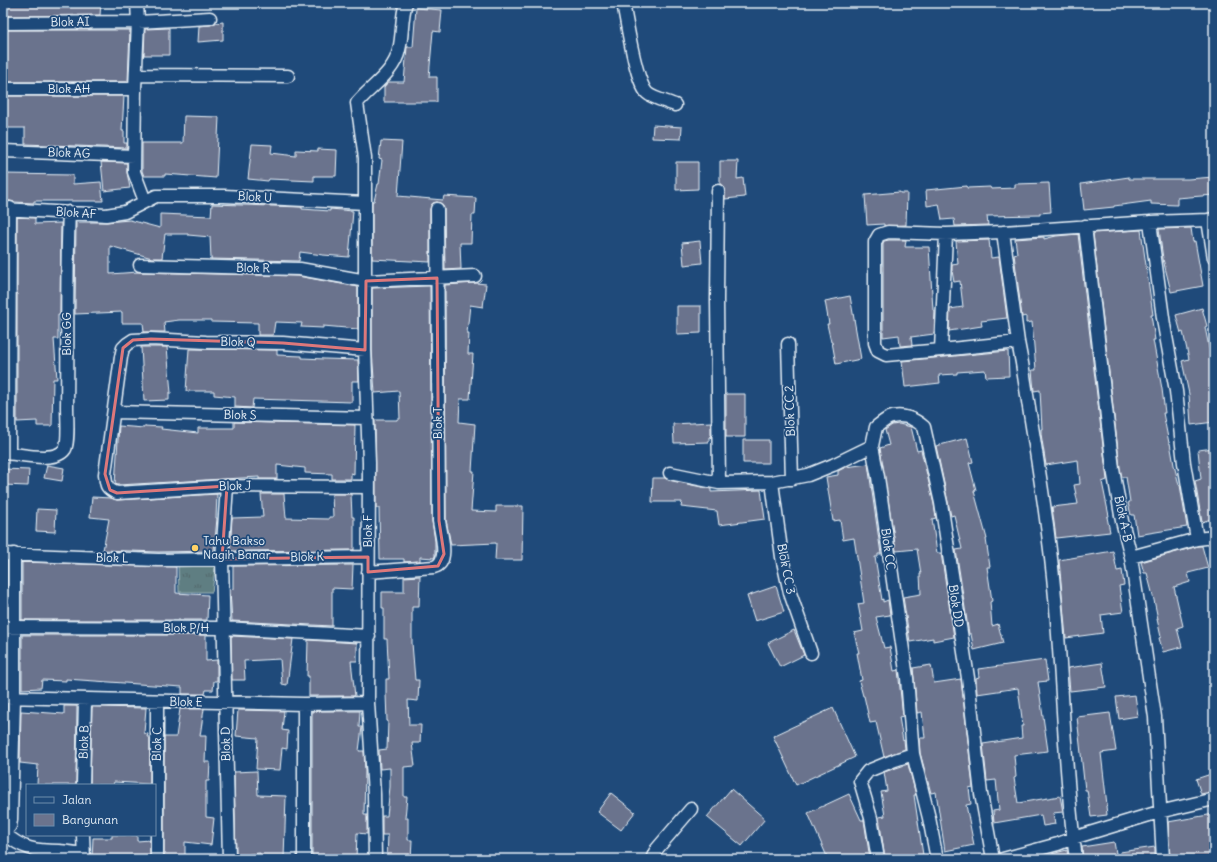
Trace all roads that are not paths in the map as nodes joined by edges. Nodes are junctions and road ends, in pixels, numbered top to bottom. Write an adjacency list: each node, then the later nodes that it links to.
1 (136, 3): 5 (street)
2 (406, 3): 16 (street, Blok F)
3 (623, 3): 11 (street)
4 (210, 18): 5 (street, Blok AI)
5 (138, 22): 6 (street, Blok AI); 7 (street)
6 (3, 23)
7 (136, 76): 8 (street); 10 (street)
8 (288, 76)
9 (3, 89): 10 (street, Blok AH)
10 (135, 89): 13 (street)
11 (675, 105)
12 (3, 151): 13 (street, Blok AG)
13 (134, 156): 15 (street)
14 (718, 191): 40 (street)
15 (145, 201): 16 (street, Blok U); 19 (street, Blok AF)
16 (365, 202): 29 (street, Blok F)
17 (6, 208): 19 (street, Blok AF); 37 (street)
18 (437, 209): 28 (street, Blok T)
19 (69, 212): 37 (street, Blok GG)
20 (1211, 220): 21 (street); 25 (street)
21 (1150, 222): 22 (street); 45 (street)
22 (1085, 226): 23 (street); 48 (street, Blok A-B)
23 (1003, 232): 24 (street); 30 (street)
24 (946, 234): 33 (street); 33 (street)
25 (1214, 258)
26 (140, 265): 29 (street, Blok R)
27 (475, 276): 28 (street, Blok R)
28 (437, 278): 29 (street, Blok R); 50 (street, Blok T)
29 (366, 280): 32 (street, Blok F)
30 (1018, 342): 33 (street); 68 (street)
31 (788, 344): 39 (street, Blok CC 2)
32 (365, 350): 34 (street, Blok Q); 35 (street, Blok F)
33 (941, 350)
34 (114, 412): 35 (street, Blok S); 42 (street, Blok J)
35 (367, 418): 43 (street, Blok F)
36 (872, 446): 39 (street); 61 (street, Blok CC); 77 (street, Blok DD)
37 (6, 453)
38 (670, 473): 40 (street)
39 (792, 479): 41 (street)
40 (719, 482): 41 (street)
41 (772, 482): 54 (street, Blok CC 3)
42 (227, 486): 43 (street, Blok J); 49 (street, Blok D)
43 (369, 487): 47 (street, Blok F)
44 (1214, 537): 45 (street)
45 (1197, 538): 48 (street)
46 (8, 554): 49 (street, Blok L); 51 (street)
47 (368, 556): 49 (street, Blok K); 50 (street, Blok F)
48 (1131, 557): 65 (street, Blok A-B)
49 (222, 559): 52 (street, Blok D)
50 (368, 572): 53 (street, Blok F)
51 (8, 627): 52 (street, Blok P/H); 55 (street)
52 (223, 628): 53 (street, Blok P/H); 58 (street, Blok D)
53 (370, 636): 59 (street, Blok F)
54 (811, 653)
55 (9, 697): 56 (street, Blok E); 66 (street)
56 (86, 700): 57 (street, Blok E); 62 (street, Blok B)
57 (157, 701): 58 (street, Blok E); 70 (street, Blok C)
58 (225, 702): 60 (street, Blok E); 71 (street, Blok D)
59 (368, 703): 60 (street, Blok E); 73 (street, Blok F)
60 (304, 704): 72 (street)
61 (913, 754): 75 (street); 76 (street, Blok CC)
62 (83, 784)
63 (1214, 799): 65 (street)
64 (691, 809): 74 (street)
65 (1159, 812): 68 (street); 80 (street, Blok A-B)
66 (4, 833): 69 (street)
67 (83, 836): 69 (street)
68 (1073, 838): 78 (street); 79 (street)
69 (84, 857)
70 (157, 859)
71 (229, 859)
72 (304, 859)
73 (375, 859)
74 (652, 859)
75 (878, 859)
76 (937, 859)
77 (993, 859)
78 (1004, 859)
79 (1076, 859)
80 (1163, 859)

